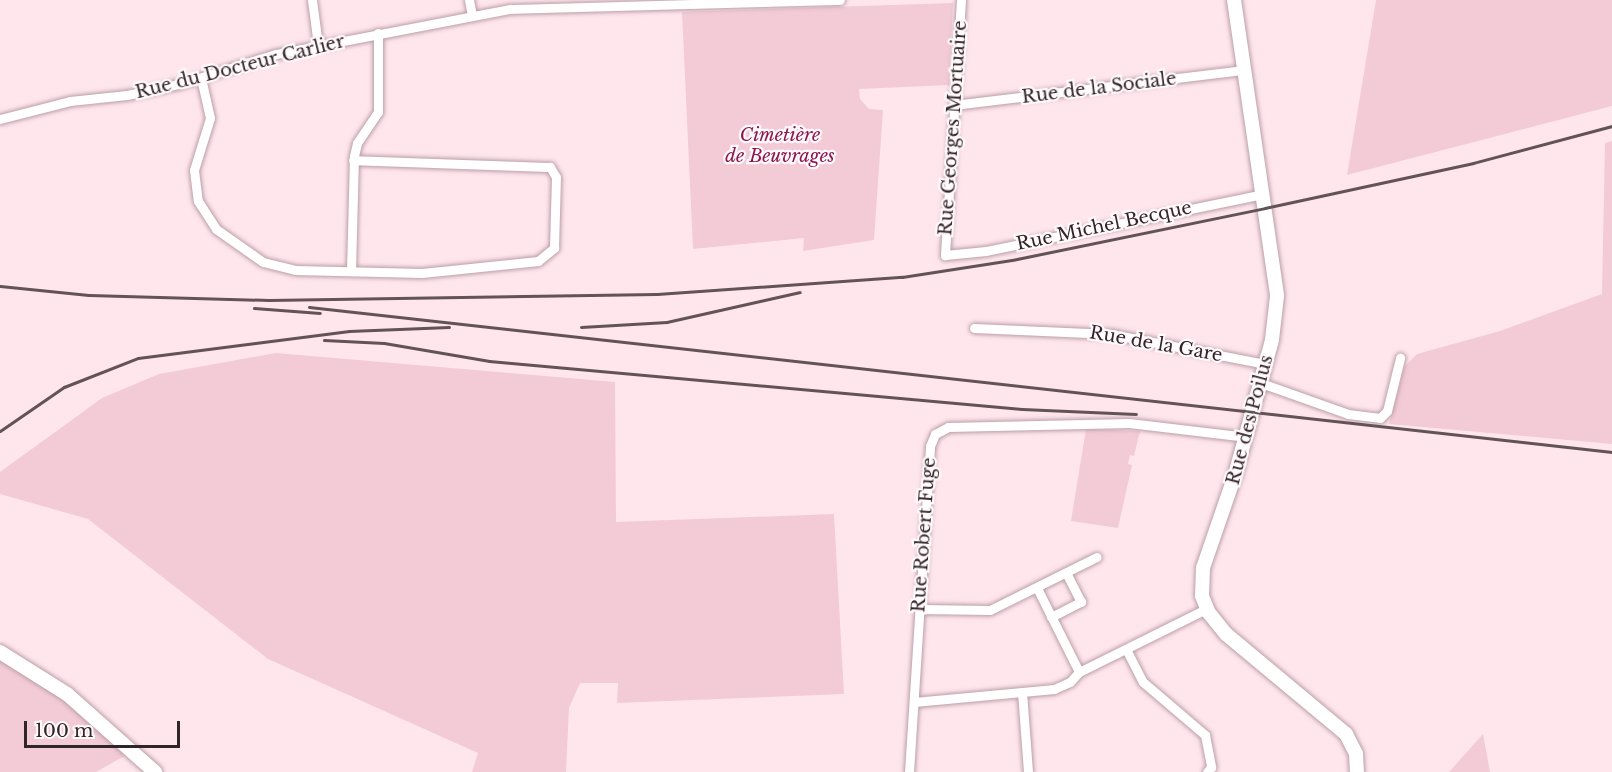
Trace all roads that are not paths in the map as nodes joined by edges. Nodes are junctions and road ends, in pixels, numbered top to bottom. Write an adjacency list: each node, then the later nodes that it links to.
1 (312, 0): 10 (street)
2 (469, 0): 8 (street)
3 (817, 0): 4 (street, Rue du Docteur Carlier); 7 (street, Rue du Docteur Carlier)
4 (840, 0)
5 (961, 0): 13 (street, Rue Georges Mortuaire)
6 (1234, 0): 11 (street, Rue des Poilus)
7 (597, 3): 8 (street, Rue du Docteur Carlier)
8 (472, 16): 9 (street, Rue du Docteur Carlier)
9 (378, 33): 10 (street, Rue du Docteur Carlier); 15 (street)
10 (318, 45): 12 (street, Rue du Docteur Carlier)
11 (1244, 70): 13 (street, Rue de la Sociale); 16 (street, Rue des Poilus)
12 (201, 78): 14 (street, Rue du Docteur Carlier); 18 (street)
13 (954, 105): 17 (street, Rue Georges Mortuaire)
14 (0, 119)
15 (353, 160): 18 (street); 18 (street)
16 (1263, 194): 17 (street, Rue Michel Becque); 21 (street, Rue des Poilus)
17 (945, 255)
18 (351, 272)
19 (974, 328): 21 (street, Rue de la Gare)
20 (1400, 358): 22 (street)
21 (1266, 364): 22 (street, Rue des Poilus)
22 (1261, 383): 23 (street, Rue des Poilus)
23 (1247, 437): 27 (street, Rue Robert Fuge); 28 (street, Rue des Poilus)
24 (1097, 557): 25 (street)
25 (1066, 573): 26 (street); 29 (street)
26 (1036, 588): 27 (street); 29 (street)
27 (919, 609): 34 (street, Rue Robert Fuge)
28 (1206, 609): 30 (street); 39 (street)
29 (1052, 617): 32 (street)
30 (1126, 648): 32 (street); 38 (street)
31 (0, 652): 35 (street)
32 (1079, 672): 33 (street)
33 (1022, 692): 34 (street); 37 (street)
34 (914, 702): 36 (street, Rue Robert Fuge)
35 (155, 772)
36 (909, 772)
37 (1028, 772)
38 (1207, 772)
39 (1357, 772)

